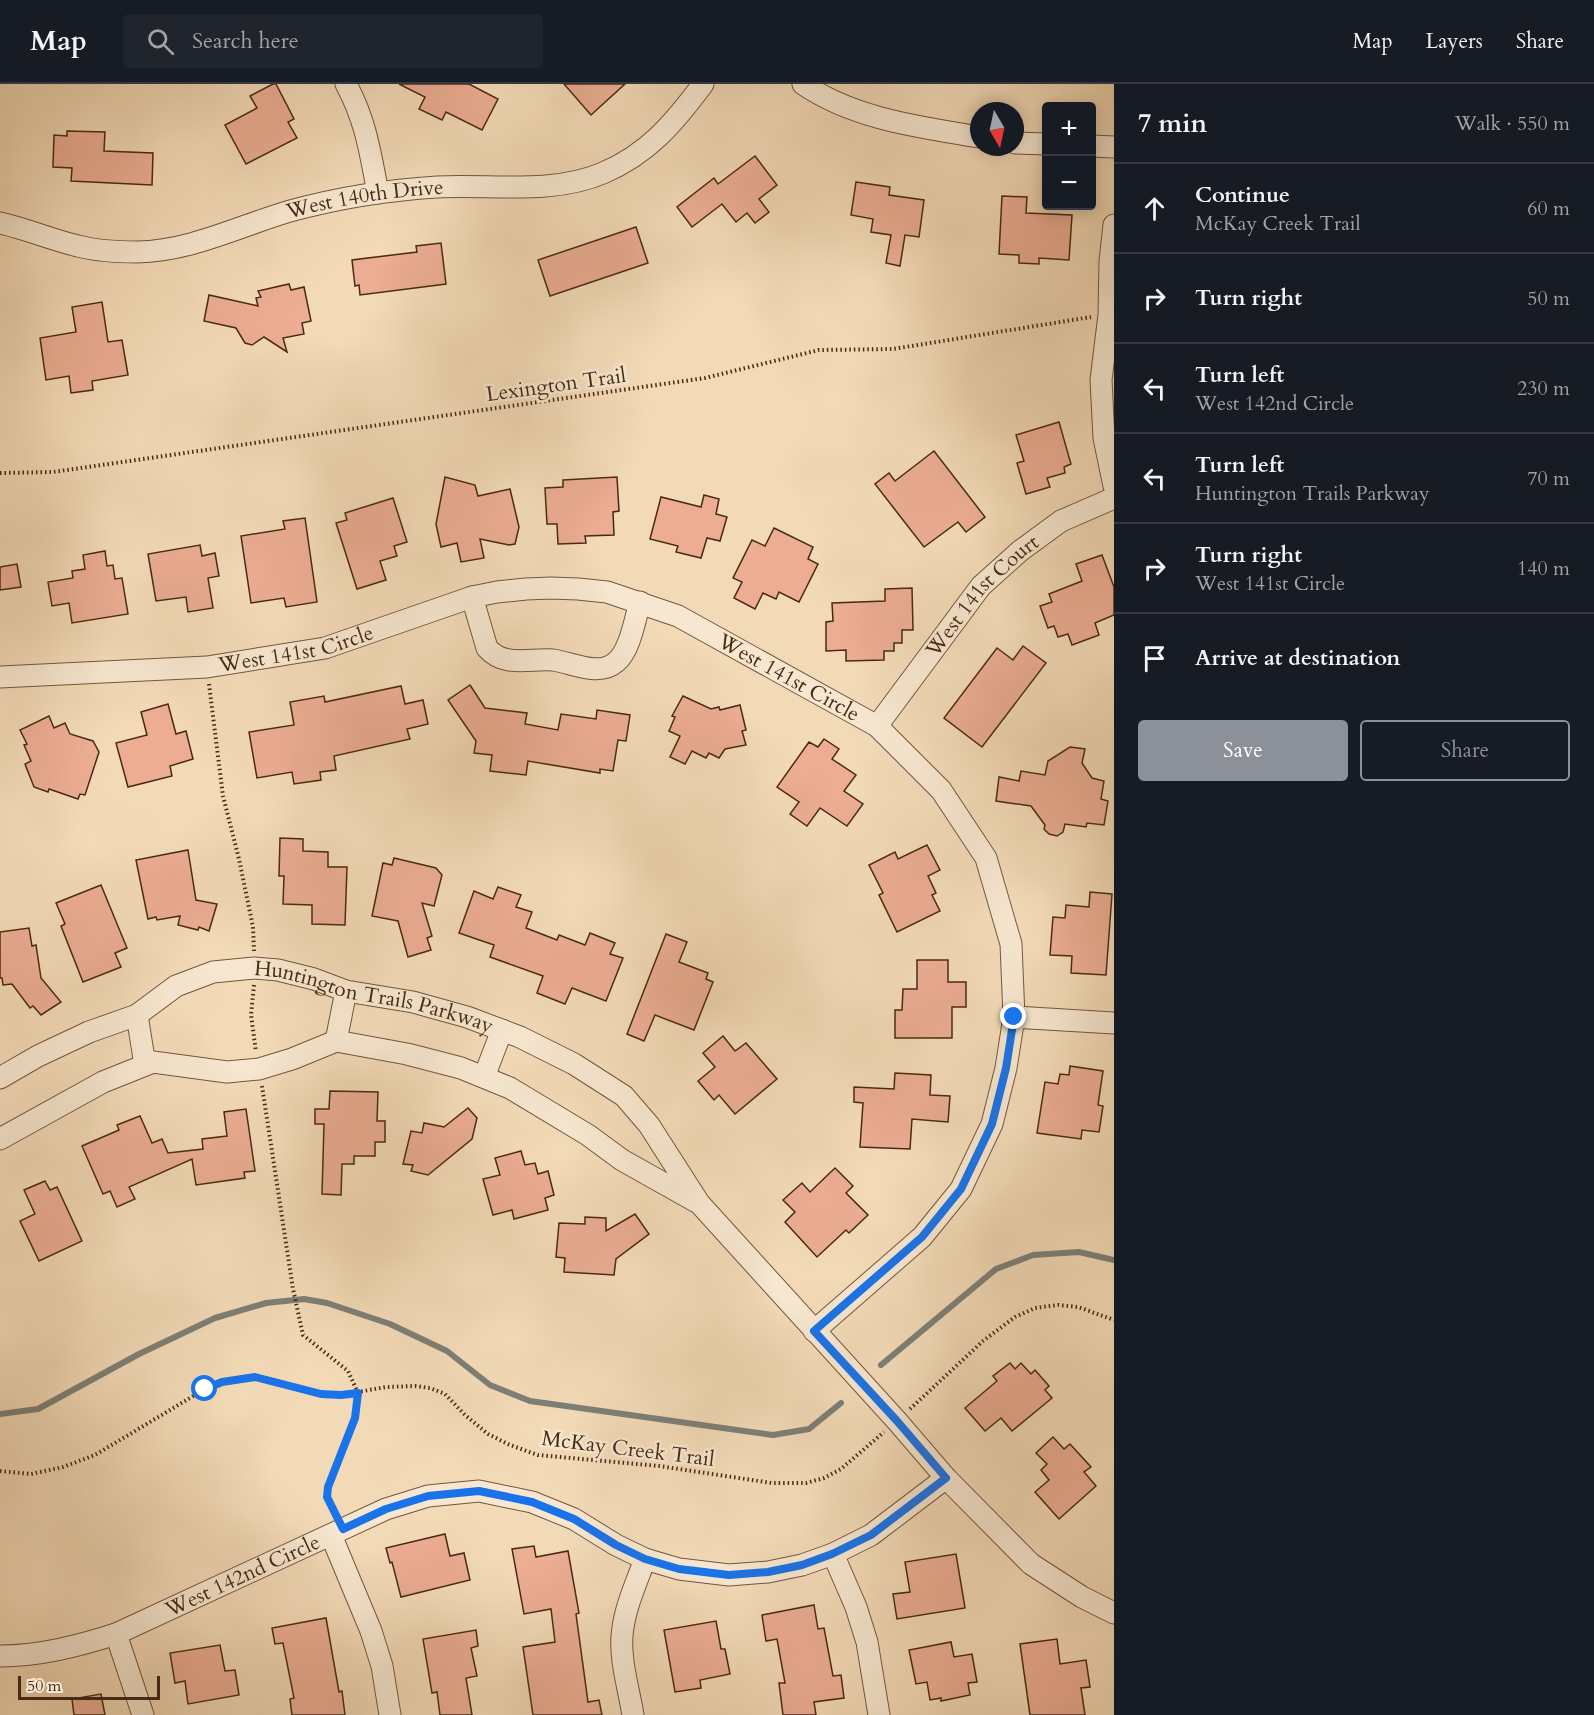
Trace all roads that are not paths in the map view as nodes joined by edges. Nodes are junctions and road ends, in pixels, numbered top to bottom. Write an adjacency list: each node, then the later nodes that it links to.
1 (346, 84): 9 (street)
2 (703, 84): 9 (street, West 140th Drive)
3 (803, 84): 4 (street)
4 (970, 135)
5 (1024, 143): 6 (street)
6 (1042, 144)
7 (1096, 146): 8 (street)
8 (1114, 147)
9 (378, 192): 10 (street, West 140th Drive)
10 (0, 223)
11 (1114, 225): 12 (street)
12 (1114, 486)
13 (1114, 498): 17 (street, West 141st Court)
14 (472, 597): 15 (street, West 141st Circle); 15 (street); 16 (street, West 141st Circle)
15 (640, 602): 17 (street, West 141st Circle)
16 (0, 677)
17 (877, 726): 20 (street, West 141st Circle)
18 (346, 991): 19 (street, Huntington Trails Parkway); 22 (street, Huntington Trails Parkway); 23 (street)
19 (137, 1015): 24 (street); 26 (street, Huntington Trails Parkway)
20 (1014, 1017): 21 (street); 29 (street, West 141st Circle)
21 (1114, 1023)
22 (502, 1030): 25 (street); 28 (street, Huntington Trails Parkway)
23 (336, 1041): 24 (street); 25 (street, Huntington Trails Parkway)
24 (145, 1065): 27 (street)
25 (484, 1077): 28 (street, Huntington Trails Parkway)
26 (0, 1078)
27 (0, 1139)
28 (699, 1203): 29 (street, Huntington Trails Parkway)
29 (814, 1331): 30 (street, Huntington Trails Parkway)
30 (946, 1478): 32 (street, West 142nd Circle); 34 (street, Huntington Trails Parkway)
31 (337, 1532): 33 (street, West 142nd Circle); 35 (street, West 142nd Circle); 38 (street)
32 (832, 1554): 33 (street, West 142nd Circle); 40 (street)
33 (645, 1559): 39 (street)
34 (1114, 1613)
35 (116, 1634): 36 (street, West 142nd Circle); 37 (street)
36 (0, 1656)
37 (143, 1715)
38 (390, 1715)
39 (633, 1715)
40 (879, 1715)

